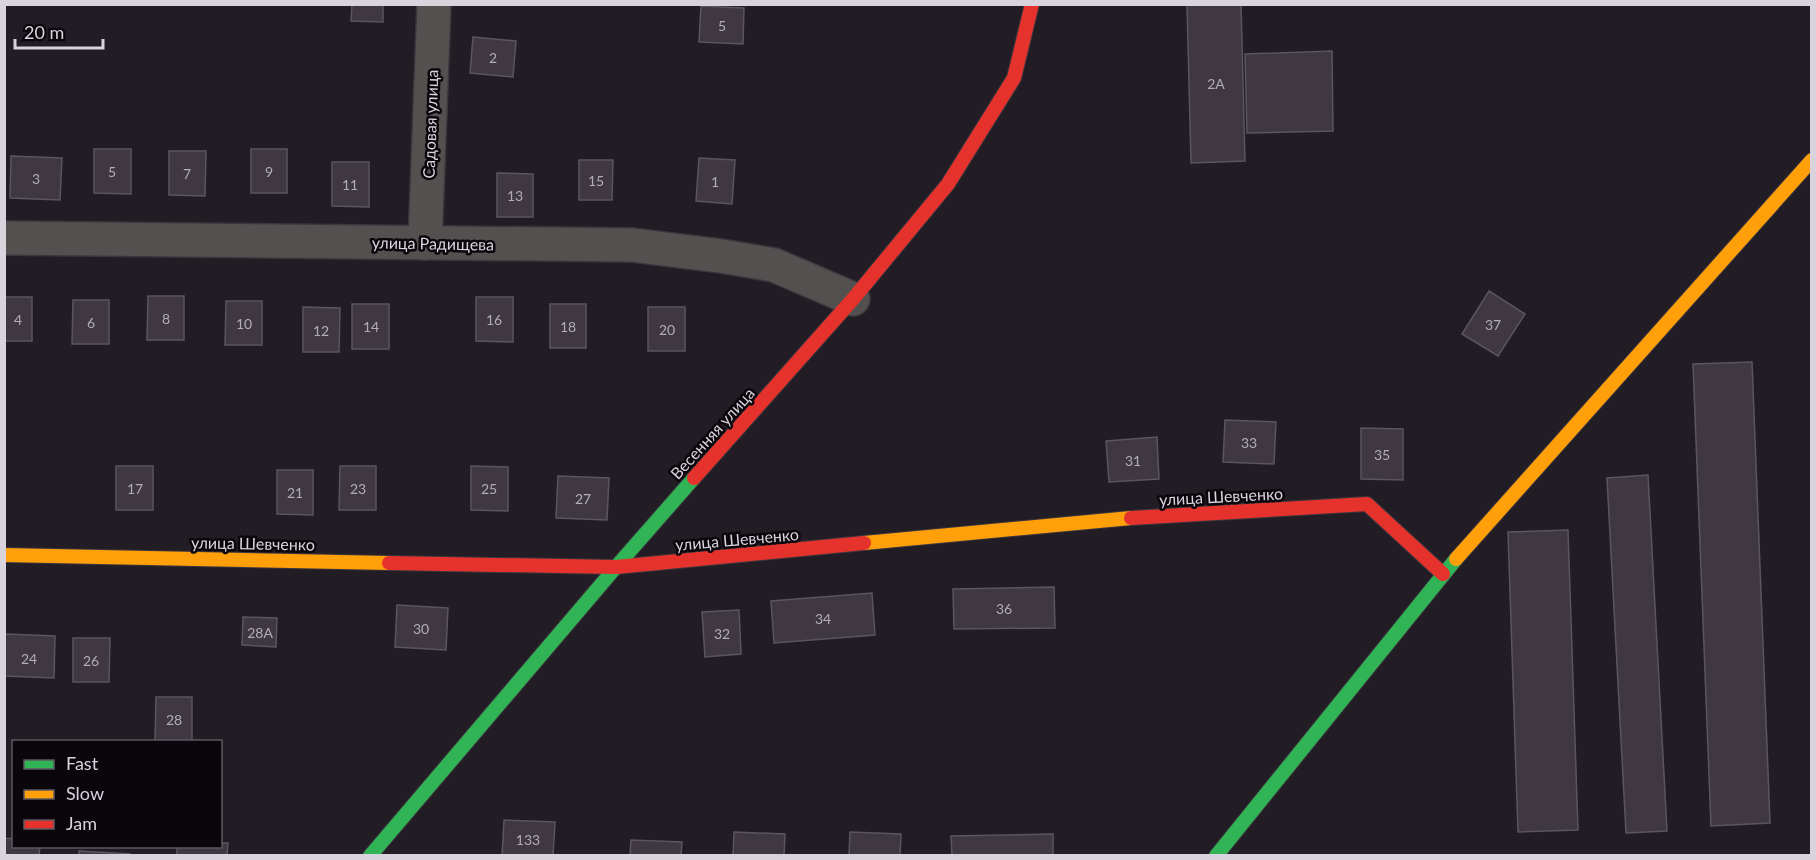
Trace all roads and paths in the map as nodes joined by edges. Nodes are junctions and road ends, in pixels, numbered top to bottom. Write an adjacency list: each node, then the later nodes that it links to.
1 (434, 4): 5 (street, Садовая улица)
2 (1032, 4): 6 (street, Весенняя улица)
3 (1812, 160): 9 (street)
4 (4, 238): 5 (street, улица Радищева)
5 (425, 243): 6 (street, улица Радищева)
6 (853, 299): 8 (street, Весенняя улица)
7 (4, 555): 8 (street, улица Шевченко)
8 (616, 567): 9 (street, улица Шевченко); 10 (street, Весенняя улица)
9 (1443, 574): 11 (street)
10 (370, 855)
11 (1216, 855)

